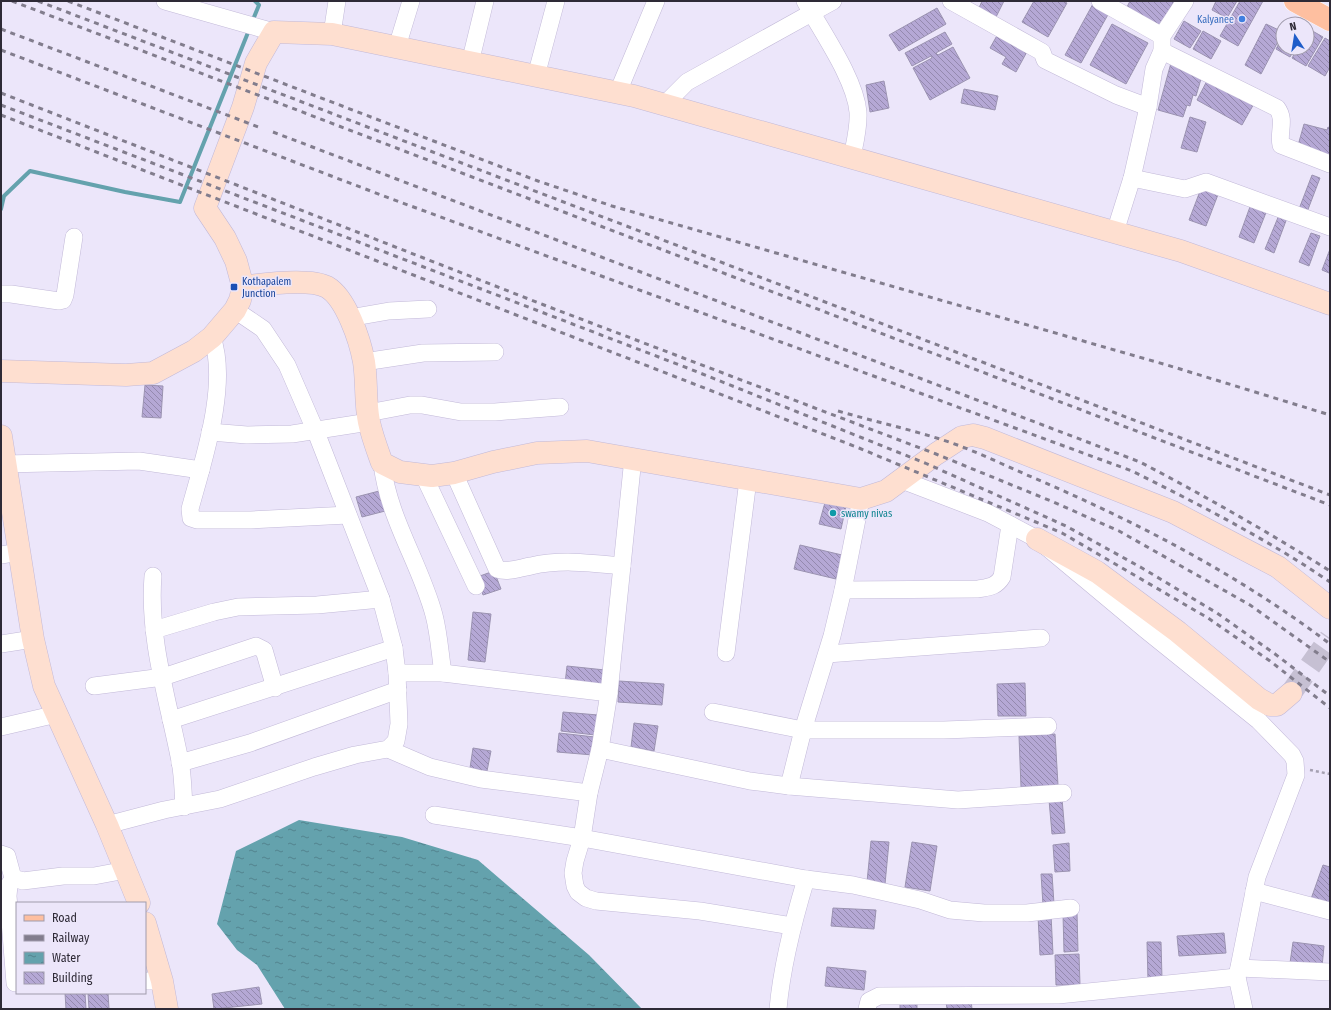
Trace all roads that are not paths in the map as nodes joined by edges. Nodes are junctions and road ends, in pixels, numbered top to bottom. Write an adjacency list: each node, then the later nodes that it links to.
1 (165, 1): 15 (street)
2 (338, 1): 18 (street)
3 (411, 1): 20 (street)
4 (485, 1): 21 (street)
5 (556, 1): 22 (street)
6 (656, 1): 23 (street)
7 (833, 1): 14 (street)
8 (951, 1): 25 (street)
9 (1100, 1): 19 (street)
10 (1185, 1): 19 (street)
11 (1295, 1): 16 (main road)
12 (1321, 1): 13 (main road)
13 (1330, 6)
14 (808, 7): 24 (street); 26 (street)
15 (224, 12): 17 (street)
16 (1330, 20)
17 (274, 32): 18 (main road); 32 (main road)
18 (332, 34): 20 (main road)
19 (1162, 44): 25 (street); 27 (street)
20 (397, 47): 21 (main road)
21 (470, 62): 22 (main road)
22 (536, 76): 23 (main road)
23 (618, 92): 24 (main road)
24 (666, 104): 26 (main road)
25 (1148, 107): 28 (street)
26 (852, 157): 30 (main road)
27 (1330, 164)
28 (1132, 178): 29 (street); 30 (street)
29 (1330, 227)
30 (1115, 232): 34 (main road)
31 (74, 237): 33 (street)
32 (243, 287): 36 (main road); 37 (main road)
33 (1, 294)
34 (1330, 304)
35 (428, 309): 37 (street)
36 (235, 310): 38 (main road); 45 (street)
37 (349, 318): 40 (main road)
38 (212, 337): 41 (main road); 44 (street)
39 (495, 352): 40 (street)
40 (364, 362): 43 (main road)
41 (1, 371)
42 (560, 407): 43 (street)
43 (369, 418): 45 (street); 48 (main road)
44 (210, 432): 45 (street); 50 (street)
45 (316, 432): 56 (street)
46 (1, 436): 49 (main road)
47 (633, 458): 51 (main road); 53 (main road); 60 (street)
48 (382, 463): 52 (main road); 73 (street)
49 (4, 464): 50 (street); 59 (main road)
50 (201, 470): 56 (street)
51 (454, 473): 52 (main road); 60 (street)
52 (424, 476): 62 (street)
53 (748, 480): 55 (main road); 71 (street)
54 (902, 480): 55 (main road); 57 (street); 65 (main road)
55 (861, 499): 63 (street)
56 (348, 515): 64 (street)
57 (1010, 525): 58 (street); 63 (street)
58 (1037, 539): 79 (main road); 100 (street)
59 (10, 553): 68 (main road)
60 (622, 566): 78 (street)
61 (153, 576): 66 (street)
62 (476, 586)
63 (843, 590): 72 (street)
64 (382, 599): 66 (street); 70 (street)
65 (1330, 608)
66 (154, 630): 74 (street)
67 (1041, 638): 72 (street)
68 (33, 639): 69 (street); 81 (main road)
69 (1, 644)
70 (394, 648): 75 (street); 77 (street)
71 (726, 653)
72 (827, 654): 85 (street)
73 (443, 673): 75 (street); 78 (street)
74 (163, 676): 76 (street); 77 (street); 82 (street)
75 (397, 682): 87 (street); 88 (street)
76 (94, 686)
77 (275, 688): 82 (street)
78 (609, 693): 86 (street)
79 (1291, 693)
80 (712, 712): 85 (street)
81 (57, 714): 84 (street); 94 (main road)
82 (171, 720): 88 (street)
83 (1048, 726): 85 (street)
84 (1, 727)
85 (803, 730): 89 (street)
86 (600, 749): 89 (street); 90 (street)
87 (388, 750): 90 (street); 92 (street)
88 (180, 763): 92 (street)
89 (789, 786): 91 (street)
90 (588, 793): 95 (street)
91 (1063, 793)
92 (184, 807): 94 (street)
93 (434, 815): 95 (street)
94 (107, 826): 97 (main road)
95 (582, 838): 99 (street); 105 (street)
96 (1, 854): 98 (street)
97 (126, 870): 98 (street); 101 (main road)
98 (13, 879): 104 (street)
99 (806, 879): 102 (street); 105 (street)
100 (1254, 891): 103 (street); 108 (street)
101 (139, 902)
102 (1071, 908)
103 (1330, 911)
104 (6, 922): 110 (street)
105 (792, 926): 112 (street)
106 (146, 930): 109 (main road)
107 (1330, 972): 108 (street)
108 (1238, 973): 113 (street); 114 (street)
109 (153, 981): 111 (main road)
110 (11, 983)
111 (167, 1009)
112 (778, 1009)
113 (867, 1009)
114 (1244, 1009)

